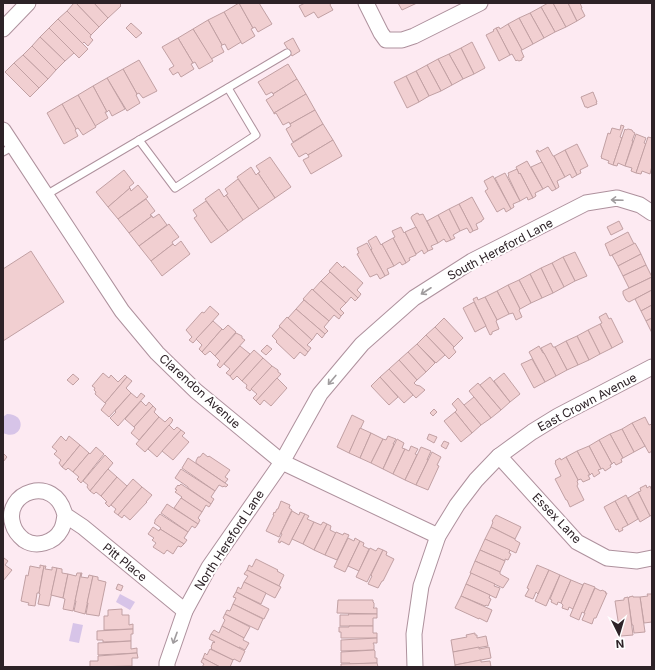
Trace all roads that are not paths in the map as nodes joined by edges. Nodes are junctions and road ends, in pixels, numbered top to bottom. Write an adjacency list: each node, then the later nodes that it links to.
1 (28, 3): 4 (street)
2 (366, 3): 3 (street)
3 (480, 3)
4 (3, 29)
5 (287, 53): 6 (lane)
6 (228, 88): 8 (lane); 8 (lane)
7 (3, 130): 9 (street, Clarendon Avenue)
8 (138, 140): 10 (lane)
9 (8, 149): 10 (street, Clarendon Avenue)
10 (46, 194): 14 (street, Clarendon Avenue)
11 (652, 213): 14 (street, South Hereford Lane, one-way to 14)
12 (652, 367): 13 (street, East Crown Avenue)
13 (499, 456): 16 (street, East Crown Avenue); 17 (street, Essex Lane)
14 (282, 462): 16 (street, Clarendon Avenue); 18 (street, North Hereford Lane)
15 (65, 515): 18 (street, Pitt Place)
16 (438, 536): 20 (street, East Crown Avenue)
17 (652, 558)
18 (185, 611): 19 (street, North Hereford Lane, one-way to 19)
19 (167, 667)
20 (414, 667)

